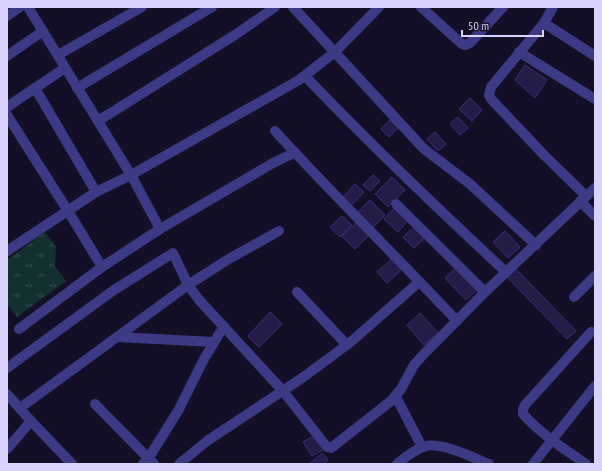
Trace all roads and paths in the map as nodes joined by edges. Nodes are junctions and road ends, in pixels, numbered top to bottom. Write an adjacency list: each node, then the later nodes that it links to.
1 (20, 7): 11 (street)
2 (28, 7): 13 (street)
3 (142, 7): 16 (street)
4 (212, 7): 22 (street)
5 (275, 7): 26 (street)
6 (292, 7): 14 (street)
7 (379, 7): 14 (street)
8 (421, 7): 9 (street)
9 (503, 7)
10 (553, 7): 12 (street)
11 (7, 16)
12 (544, 23): 15 (street); 18 (street)
13 (43, 31): 16 (street); 17 (street)
14 (335, 52): 20 (street); 38 (street)
15 (519, 52): 23 (street); 32 (street)
16 (58, 55): 19 (street)
17 (7, 56)
18 (595, 56)
19 (65, 68): 21 (street); 22 (street)
20 (305, 76): 29 (street); 41 (street)
21 (35, 88): 24 (street); 31 (street)
22 (77, 88): 26 (street)
23 (595, 99)
24 (7, 107)
25 (7, 115): 34 (street)
26 (98, 121): 29 (street)
27 (275, 132): 28 (street)
28 (294, 153): 36 (street); 43 (street)
29 (131, 175): 31 (street); 36 (street)
30 (595, 188): 32 (street)
31 (96, 192): 34 (street)
32 (583, 198): 35 (street); 38 (street)
33 (396, 204): 46 (street)
34 (68, 210): 39 (street); 40 (street)
35 (595, 216)
36 (160, 229): 40 (street)
37 (279, 231): 44 (street)
38 (536, 245): 41 (street)
39 (7, 250)
40 (102, 267): 50 (street)
41 (506, 272): 46 (street)
42 (595, 276): 47 (street)
43 (420, 282): 48 (street); 54 (street)
44 (188, 285): 49 (street); 52 (street); 55 (street)
45 (297, 292): 54 (street)
46 (485, 292): 48 (street)
47 (574, 296)
48 (457, 321): 58 (street)
49 (224, 326): 53 (street); 57 (street)
50 (19, 329)
51 (591, 332): 63 (street)
52 (117, 337): 53 (street); 61 (street)
53 (214, 342): 66 (street)
54 (347, 345): 57 (street)
55 (7, 368)
56 (595, 386): 63 (street)
57 (283, 391): 58 (street); 68 (street)
58 (396, 397): 64 (street)
59 (9, 399): 61 (street)
60 (95, 404): 66 (street)
61 (20, 408): 62 (street)
62 (31, 421): 65 (street); 67 (street)
63 (552, 440): 71 (street); 72 (street)
64 (422, 447): 69 (street); 70 (street)
65 (7, 449)
66 (148, 462)
67 (72, 464)
68 (179, 464)
69 (397, 464)
70 (489, 464)
71 (533, 464)
72 (586, 464)

